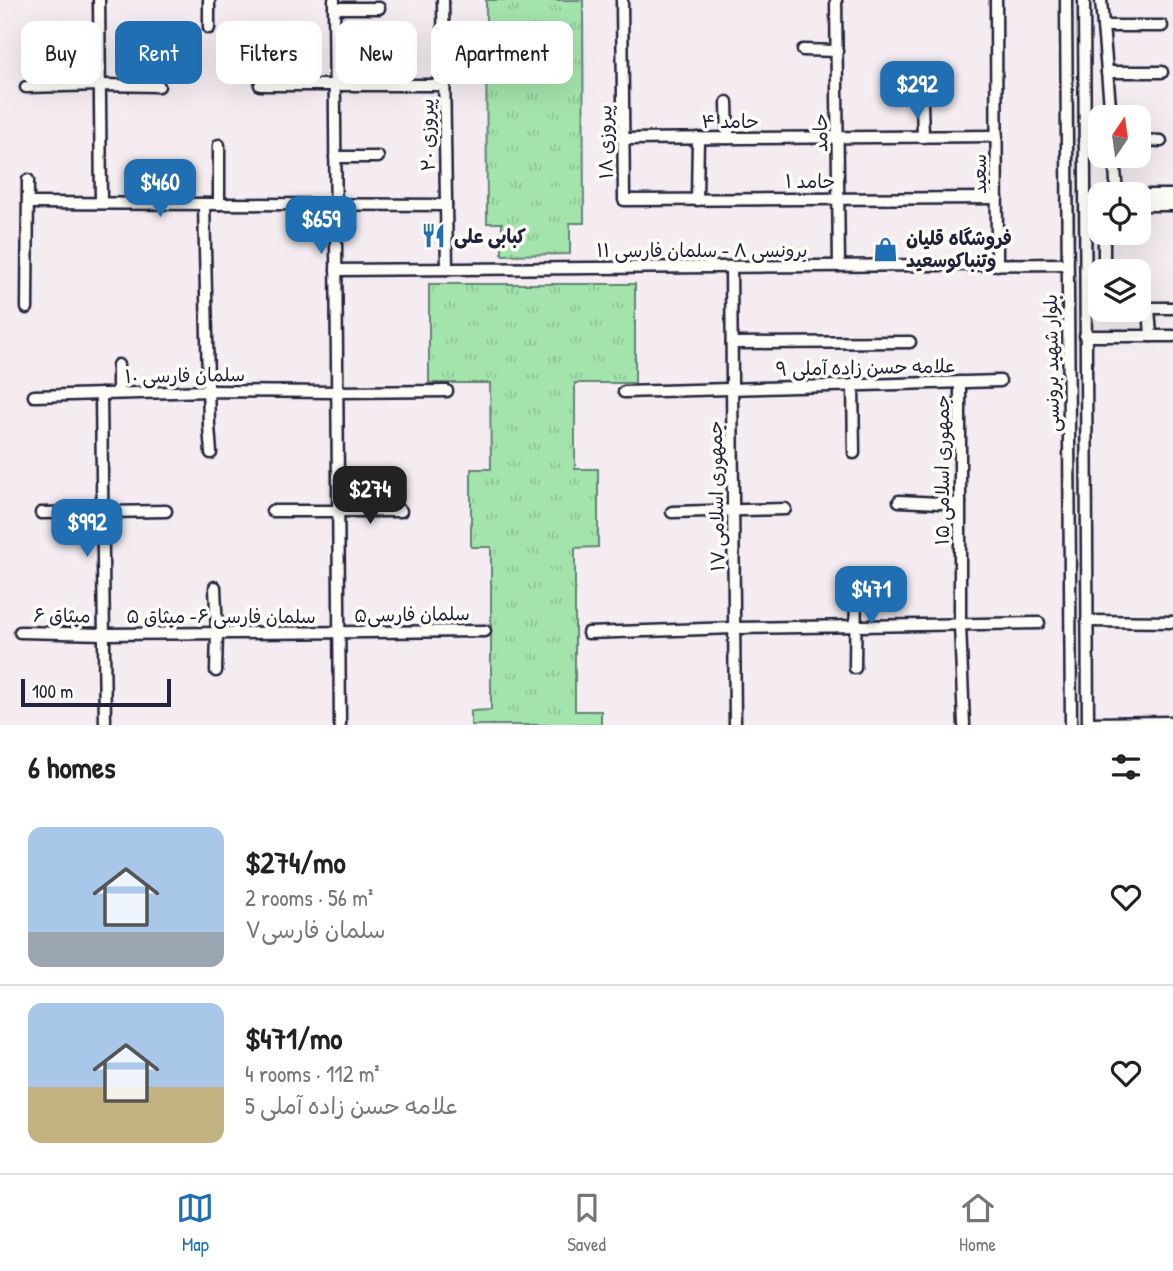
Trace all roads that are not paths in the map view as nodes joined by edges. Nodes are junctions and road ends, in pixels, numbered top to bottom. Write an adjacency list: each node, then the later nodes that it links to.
1 (99, 0): 19 (street)
2 (209, 0): 14 (street)
3 (443, 0): 22 (street, پیروزی ۲۰)
4 (622, 0): 33 (street, پیروزی ۱۸)
5 (836, 0): 16 (street, حامد)
6 (996, 0): 29 (street, سعید)
7 (1066, 0): 56 (street, بلوار شهید برونسی)
8 (1084, 0): 34 (street, بلوار شهید برونسی)
9 (1101, 0): 12 (street)
10 (334, 4): 11 (street); 21 (street)
11 (379, 8)
12 (1103, 26): 13 (street); 17 (street)
13 (1162, 26)
14 (209, 28)
15 (803, 50): 16 (street)
16 (837, 51): 30 (street, حامد)
17 (1107, 72): 18 (street); 27 (street)
18 (1162, 72)
19 (100, 85): 23 (street); 24 (street); 48 (street)
20 (260, 85): 21 (street)
21 (335, 85): 22 (street); 39 (street)
22 (444, 85): 53 (street, پیروزی ۲۰)
23 (159, 86)
24 (26, 87)
25 (727, 102): 32 (street)
26 (922, 103): 28 (street)
27 (1110, 105)
28 (923, 136): 29 (street, حامد ۴); 30 (street, حامد ۴)
29 (997, 136): 44 (street, سعید)
30 (838, 137): 32 (street, حامد ۴); 45 (street, حامد)
31 (698, 138): 32 (street, حامد ۴); 33 (street, حامد ۴); 47 (street)
32 (728, 138)
33 (623, 139): 46 (street, پیروزی ۱۸)
34 (1084, 140): 35 (street); 68 (street, بلوار شهید برونسی)
35 (1088, 140)
36 (1152, 141): 37 (street)
37 (1161, 141)
38 (219, 145): 51 (street)
39 (335, 157): 40 (street); 52 (street)
40 (378, 157)
41 (28, 180): 49 (street)
42 (1151, 195): 43 (street)
43 (1173, 195)
44 (997, 198): 45 (street, حامد ۱); 57 (street, سعید)
45 (838, 199): 47 (street, حامد ۱); 58 (street, حامد)
46 (624, 200): 47 (street, حامد ۱)
47 (697, 200)
48 (101, 203): 49 (street); 50 (street)
49 (29, 204): 62 (street)
50 (204, 204): 51 (street); 76 (street)
51 (219, 205): 52 (street)
52 (336, 205): 53 (street); 61 (street)
53 (446, 205): 60 (street, پیروزی ۲۰)
54 (1151, 205): 55 (street)
55 (1173, 205)
56 (1067, 264): 57 (street, برونسی ۸ - سلمان فارسی ۱۱); 119 (street, بلوار شهید برونسی)
57 (997, 265): 58 (street, برونسی ۸ - سلمان فارسی ۱۱)
58 (839, 266): 59 (street, برونسی ۸ - سلمان فارسی ۱۱)
59 (731, 267): 60 (street, برونسی ۸ - سلمان فارسی ۱۱); 69 (street, جمهوری اسلامی ۱۷)
60 (447, 269): 61 (street, برونسی ۸ - سلمان فارسی ۱۱)
61 (336, 270): 78 (street)
62 (27, 308)
63 (1151, 308): 64 (street)
64 (1173, 308)
65 (1148, 322): 66 (street)
66 (1151, 336): 67 (street); 68 (street)
67 (1173, 336)
68 (1085, 337): 98 (street, بلوار شهید برونسی)
69 (732, 342): 70 (street); 75 (street, جمهوری اسلامی ۱۷)
70 (910, 342)
71 (118, 365): 80 (street)
72 (1000, 381): 73 (street, علامه حسن زاده آملی ۹)
73 (960, 382): 74 (street, علامه حسن زاده آملی ۹); 86 (street, جمهوری اسلامی ۱۵)
74 (853, 385): 75 (street, علامه حسن زاده آملی ۹); 84 (street)
75 (732, 388): 79 (street, علامه حسن زاده آملی ۹); 88 (street, جمهوری اسلامی ۱۷)
76 (209, 391): 78 (street, سلمان فارسی ۱۰); 80 (street, سلمان فارسی ۱۰); 83 (street)
77 (447, 391): 78 (street, سلمان فارسی ۱۰)
78 (337, 392): 91 (street)
79 (624, 392)
80 (118, 393): 81 (street, سلمان فارسی ۱۰)
81 (101, 394): 82 (street, سلمان فارسی ۱۰); 93 (street)
82 (34, 396)
83 (211, 453)
84 (854, 453)
85 (899, 501): 86 (street)
86 (960, 504): 101 (street, جمهوری اسلامی ۱۵)
87 (785, 509): 88 (street)
88 (733, 510): 94 (street); 103 (street, جمهوری اسلامی ۱۷)
89 (166, 511): 93 (street)
90 (272, 511): 91 (street)
91 (338, 511): 92 (street); 107 (street)
92 (401, 511)
93 (102, 512): 95 (street); 109 (street)
94 (672, 512)
95 (41, 513)
96 (856, 583): 102 (street)
97 (215, 587): 106 (street)
98 (1087, 621): 99 (street); 113 (street, بلوار شهید برونسی)
99 (1173, 622)
100 (1039, 623): 101 (street)
101 (960, 624): 102 (street); 118 (street, جمهوری اسلامی ۱۵)
102 (856, 626): 103 (street); 110 (street)
103 (734, 628): 108 (street); 117 (street, جمهوری اسلامی ۱۷)
104 (485, 631): 107 (street, سلمان فارسی۵)
105 (20, 632): 109 (street, میثاق ۶)
106 (217, 633): 107 (street, سلمان فارسی ۶- میثاق ۵); 109 (street, سلمان فارسی ۶- میثاق ۵); 111 (street)
107 (339, 633): 116 (street)
108 (588, 633)
109 (104, 634): 115 (street)
110 (855, 668)
111 (216, 671)
112 (1173, 722): 114 (street)
113 (1088, 724): 114 (street)
114 (1126, 724)
115 (105, 725)
116 (340, 725)
117 (735, 725)
118 (964, 725)
119 (1071, 725)

